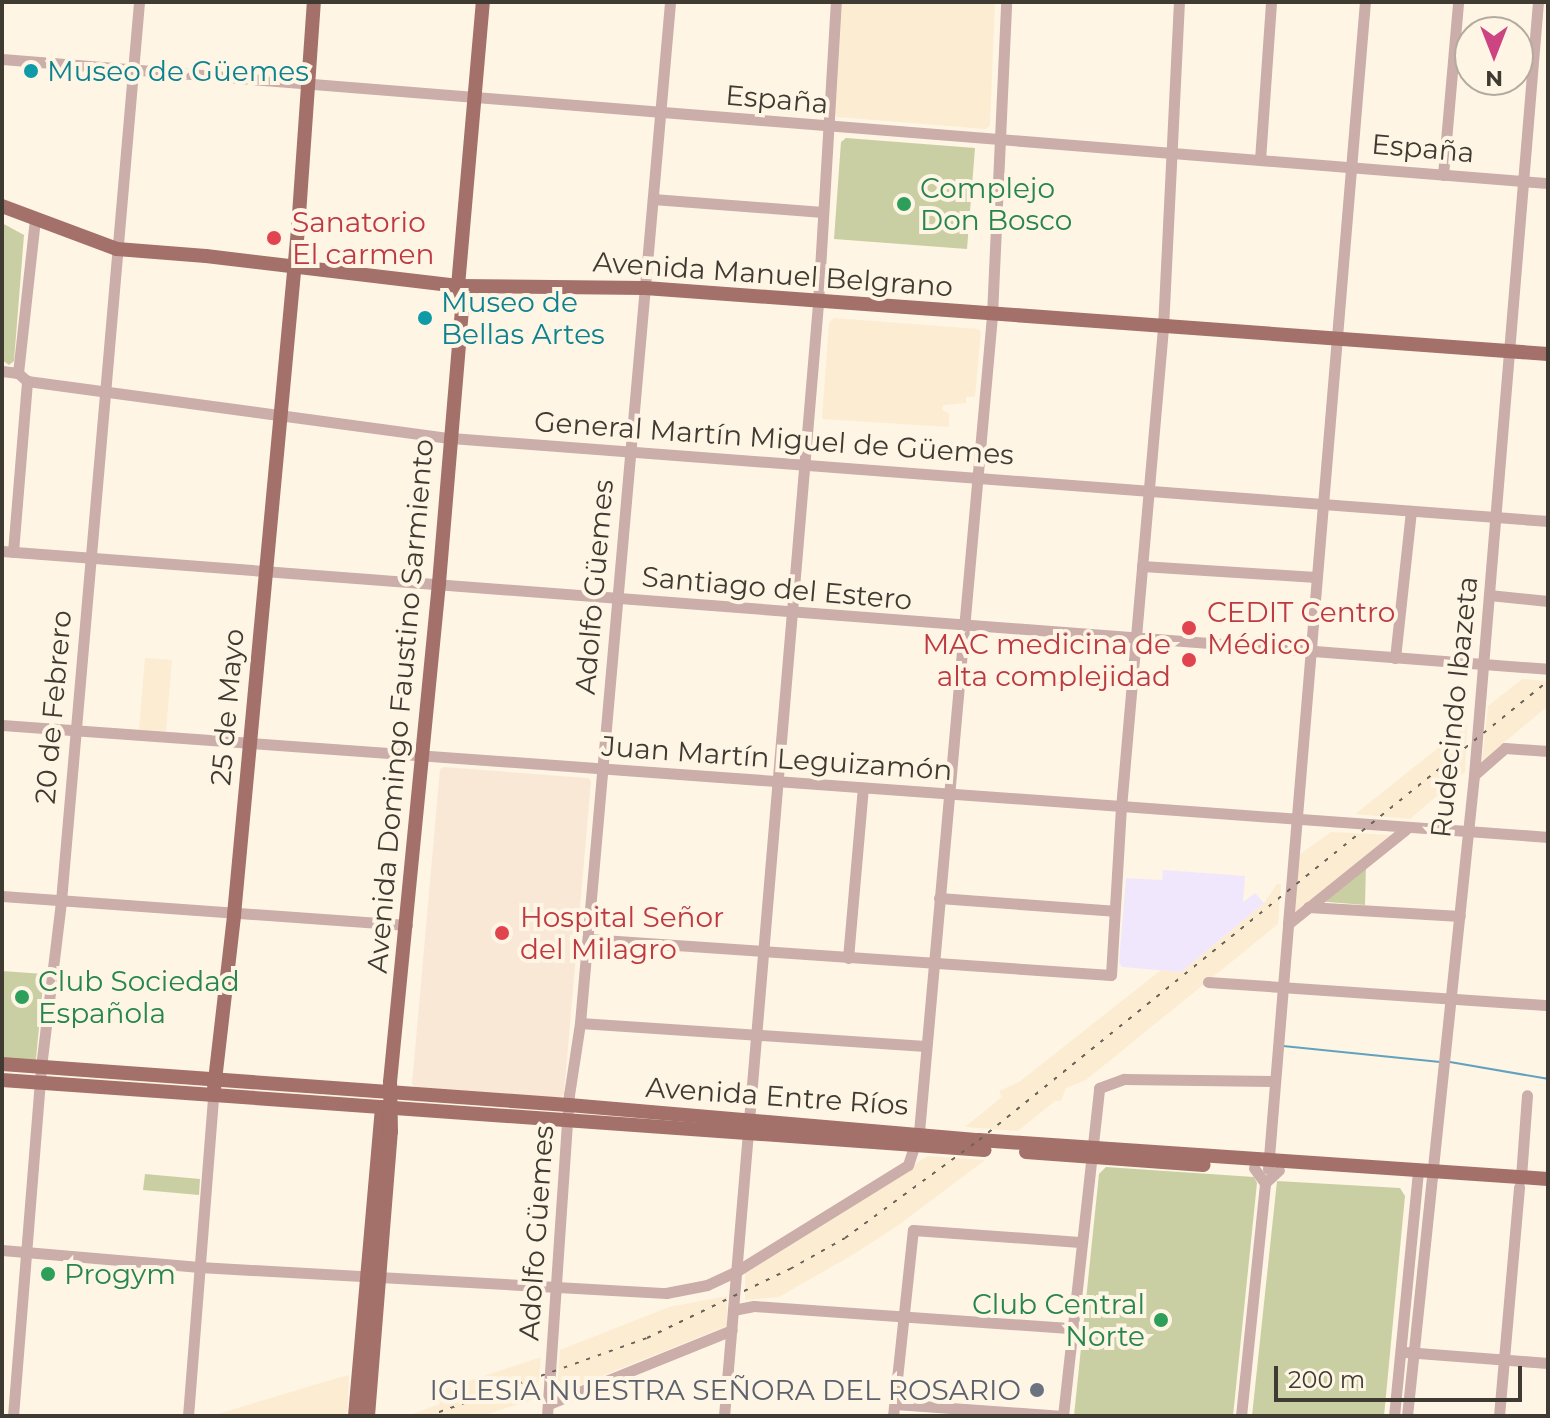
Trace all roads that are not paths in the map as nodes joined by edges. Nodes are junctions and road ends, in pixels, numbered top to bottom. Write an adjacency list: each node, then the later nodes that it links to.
1 (139, 2): 13 (street, 20 de Febrero)
2 (314, 2): 14 (main road, 25 de Mayo)
3 (483, 2): 15 (main road, Avenida Domingo Faustino Sarmiento)
4 (670, 2): 16 (street, Adolfo Güemes)
5 (836, 2): 17 (street)
6 (1006, 2): 18 (street)
7 (1179, 2): 19 (street)
8 (1271, 2): 20 (street)
9 (1365, 2): 21 (street)
10 (1458, 2): 22 (street)
11 (1538, 2): 23 (street, Rudecindo Ibazeta)
12 (2, 59): 13 (street, España)
13 (133, 70): 14 (street, España); 29 (street, 20 de Febrero)
14 (311, 84): 15 (street, España); 30 (main road, 25 de Mayo)
15 (475, 98): 16 (street, España); 31 (main road, Avenida Domingo Faustino Sarmiento)
16 (661, 114): 17 (street, España); 25 (street, Adolfo Güemes)
17 (828, 128): 18 (street, España); 27 (street)
18 (1000, 141): 19 (street, España); 34 (street)
19 (1171, 154): 20 (street, España); 35 (street)
20 (1260, 160): 21 (street, España)
21 (1348, 166): 22 (street, España); 36 (street)
22 (1443, 175): 23 (street, España)
23 (1523, 181): 24 (street, España); 37 (street, Rudecindo Ibazeta)
24 (1548, 183)
25 (653, 199): 27 (street); 32 (street, Adolfo Güemes)
26 (2, 206): 28 (main road, Avenida Manuel Belgrano)
27 (823, 212): 33 (street)
28 (35, 219): 29 (main road, Avenida Manuel Belgrano); 40 (street)
29 (117, 249): 30 (main road, Avenida Manuel Belgrano); 41 (street, 20 de Febrero)
30 (294, 266): 31 (main road, Avenida Manuel Belgrano); 42 (main road, 25 de Mayo)
31 (458, 286): 32 (main road, Avenida Manuel Belgrano); 43 (main road, Avenida Domingo Faustino Sarmiento)
32 (645, 288): 33 (main road, Avenida Manuel Belgrano); 44 (street, Adolfo Güemes)
33 (818, 303): 34 (main road, Avenida Manuel Belgrano); 45 (street)
34 (992, 315): 35 (main road, Avenida Manuel Belgrano); 46 (street)
35 (1163, 328): 36 (main road, Avenida Manuel Belgrano); 47 (street)
36 (1336, 336): 37 (main road, Avenida Manuel Belgrano); 48 (street)
37 (1510, 351): 38 (main road, Avenida Manuel Belgrano); 50 (street, Rudecindo Ibazeta)
38 (1548, 354)
39 (2, 371): 40 (street, General Martín Miguel de Güemes)
40 (23, 377): 41 (street, General Martín Miguel de Güemes); 52 (street)
41 (104, 390): 42 (street, General Martín Miguel de Güemes); 53 (street, 20 de Febrero)
42 (279, 416): 43 (street, General Martín Miguel de Güemes); 55 (main road, 25 de Mayo)
43 (451, 438): 44 (street, General Martín Miguel de Güemes); 57 (main road, Avenida Domingo Faustino Sarmiento)
44 (630, 451): 45 (street, General Martín Miguel de Güemes); 59 (street, Adolfo Güemes)
45 (805, 465): 46 (street, General Martín Miguel de Güemes); 61 (street)
46 (978, 477): 47 (street, General Martín Miguel de Güemes); 62 (street)
47 (1149, 491): 48 (street, General Martín Miguel de Güemes); 54 (street)
48 (1323, 503): 49 (street, General Martín Miguel de Güemes); 56 (street)
49 (1411, 511): 50 (street, General Martín Miguel de Güemes); 65 (street)
50 (1498, 518): 51 (street, General Martín Miguel de Güemes); 58 (street, Rudecindo Ibazeta)
51 (1548, 521)
52 (7, 551): 53 (street, Santiago del Estero)
53 (89, 559): 55 (street, Santiago del Estero); 69 (street, 20 de Febrero)
54 (1142, 566): 56 (street); 63 (street)
55 (265, 571): 57 (street, Santiago del Estero); 70 (main road, 25 de Mayo)
56 (1316, 577): 64 (street)
57 (439, 583): 59 (street, Santiago del Estero); 72 (main road, Avenida Domingo Faustino Sarmiento)
58 (1489, 595): 60 (street); 66 (street, Rudecindo Ibazeta)
59 (617, 599): 61 (street, Santiago del Estero); 73 (street, Adolfo Güemes)
60 (1548, 601)
61 (792, 612): 62 (street, Santiago del Estero); 75 (street)
62 (964, 627): 63 (street, Santiago del Estero); 77 (street)
63 (1135, 639): 64 (street, Santiago del Estero); 78 (street)
64 (1310, 652): 65 (street, Santiago del Estero); 79 (street)
65 (1395, 658): 66 (street, Santiago del Estero)
66 (1482, 665): 67 (street, Santiago del Estero); 74 (street, Rudecindo Ibazeta)
67 (1548, 669)
68 (2, 725): 69 (street, Juan Martín Leguizamón)
69 (76, 730): 70 (street, Juan Martín Leguizamón); 85 (street, 20 de Febrero)
70 (249, 743): 72 (street, Juan Martín Leguizamón); 88 (main road, 25 de Mayo)
71 (1548, 751): 74 (street)
72 (423, 757): 73 (street, Juan Martín Leguizamón); 91 (main road, Avenida Domingo Faustino Sarmiento)
73 (602, 769): 75 (street, Juan Martín Leguizamón); 92 (street, Adolfo Güemes)
74 (1474, 775): 81 (street, Rudecindo Ibazeta)
75 (776, 782): 76 (street, Juan Martín Leguizamón); 93 (street)
76 (863, 788): 77 (street, Juan Martín Leguizamón); 94 (street)
77 (947, 794): 78 (street, Juan Martín Leguizamón); 84 (street)
78 (1121, 808): 79 (street, Juan Martín Leguizamón); 87 (street)
79 (1296, 820): 80 (street, Juan Martín Leguizamón); 90 (street)
80 (1406, 829): 81 (street, Juan Martín Leguizamón); 86 (street)
81 (1465, 833): 82 (street, Juan Martín Leguizamón); 89 (street, Rudecindo Ibazeta)
82 (1548, 837)
83 (2, 896): 85 (street)
84 (939, 898): 87 (street); 95 (street)
85 (61, 901): 88 (street); 104 (street, 20 de Febrero)
86 (1308, 907): 89 (street); 90 (street)
87 (1114, 911): 95 (street)
88 (234, 915): 91 (street); 106 (main road, 25 de Mayo)
89 (1460, 916): 98 (street, Rudecindo Ibazeta)
90 (1288, 924): 97 (street)
91 (407, 925): 111 (main road, Avenida Domingo Faustino Sarmiento)
92 (588, 939): 93 (street); 100 (street, Adolfo Güemes)
93 (761, 953): 94 (street); 101 (street)
94 (848, 958): 95 (street)
95 (933, 964): 102 (street)
96 (1208, 982): 97 (street)
97 (1282, 988): 98 (street); 107 (street)
98 (1451, 1000): 99 (street); 118 (street, Rudecindo Ibazeta)
99 (1548, 1005)
100 (580, 1023): 101 (street); 112 (street, Adolfo Güemes)
101 (755, 1035): 102 (street); 114 (street)
102 (925, 1046): 115 (street)
103 (2, 1064): 104 (main road, Avenida Entre Ríos)
104 (41, 1067): 106 (main road, Avenida Entre Ríos); 108 (street, 20 de Febrero)
105 (2, 1080): 108 (main road, Avenida Entre Ríos)
106 (214, 1080): 110 (main road, 25 de Mayo); 111 (main road, Avenida Entre Ríos)
107 (1275, 1081): 116 (street); 117 (street)
108 (40, 1083): 110 (main road, Avenida Entre Ríos); 124 (street, 20 de Febrero)
109 (1527, 1095): 120 (street)
110 (213, 1096): 111 (main road, Avenida Entre Ríos); 125 (street, 25 de Mayo)
111 (387, 1102): 112 (main road, Avenida Entre Ríos); 113 (main road, Avenida Entre Ríos); 127 (main road, Avenida Domingo Faustino Sarmiento)
112 (569, 1105): 113 (street, Adolfo Güemes); 114 (main road, Avenida Entre Ríos)
113 (567, 1121): 114 (main road, Avenida Entre Ríos); 128 (street, Adolfo Güemes)
114 (747, 1127): 115 (main road, Avenida Entre Ríos); 126 (street)
115 (918, 1138): 116 (main road, Avenida Entre Ríos); 126 (street)
116 (1090, 1152): 117 (main road, Avenida Entre Ríos); 122 (street)
117 (1267, 1170): 118 (main road, Avenida Entre Ríos); 145 (street)
118 (1424, 1175): 120 (main road, Avenida Entre Ríos); 133 (street, Rudecindo Ibazeta); 134 (street, Rudecindo Ibazeta)
119 (1548, 1179): 120 (main road, Avenida Entre Ríos)
120 (1520, 1182): 121 (main road, Avenida Entre Ríos); 135 (street)
121 (1548, 1188)
122 (1080, 1242): 130 (street); 131 (street)
123 (2, 1250): 124 (street)
124 (29, 1252): 125 (street); 139 (street, 20 de Febrero)
125 (199, 1267): 127 (street); 140 (street, 25 de Mayo)
126 (737, 1271): 128 (street); 129 (street)
127 (373, 1276): 128 (street); 141 (main road, Avenida Domingo Faustino Sarmiento); 142 (main road, Avenida Domingo Faustino Sarmiento)
128 (558, 1288): 137 (street, Adolfo Güemes)
129 (733, 1310): 130 (street); 132 (street)
130 (903, 1313): 131 (street); 138 (street)
131 (1072, 1328): 144 (street)
132 (732, 1330): 137 (street); 143 (street)
133 (1399, 1352): 134 (street); 146 (street, Rudecindo Ibazeta)
134 (1412, 1353): 135 (street); 147 (street, Rudecindo Ibazeta)
135 (1504, 1360): 136 (street); 148 (street)
136 (1548, 1363)
137 (548, 1410)
138 (894, 1410): 144 (street)
139 (13, 1416)
140 (188, 1416)
141 (355, 1416)
142 (368, 1416)
143 (724, 1416)
144 (1063, 1416)
145 (1241, 1416)
146 (1394, 1416)
147 (1407, 1416)
148 (1499, 1416)

